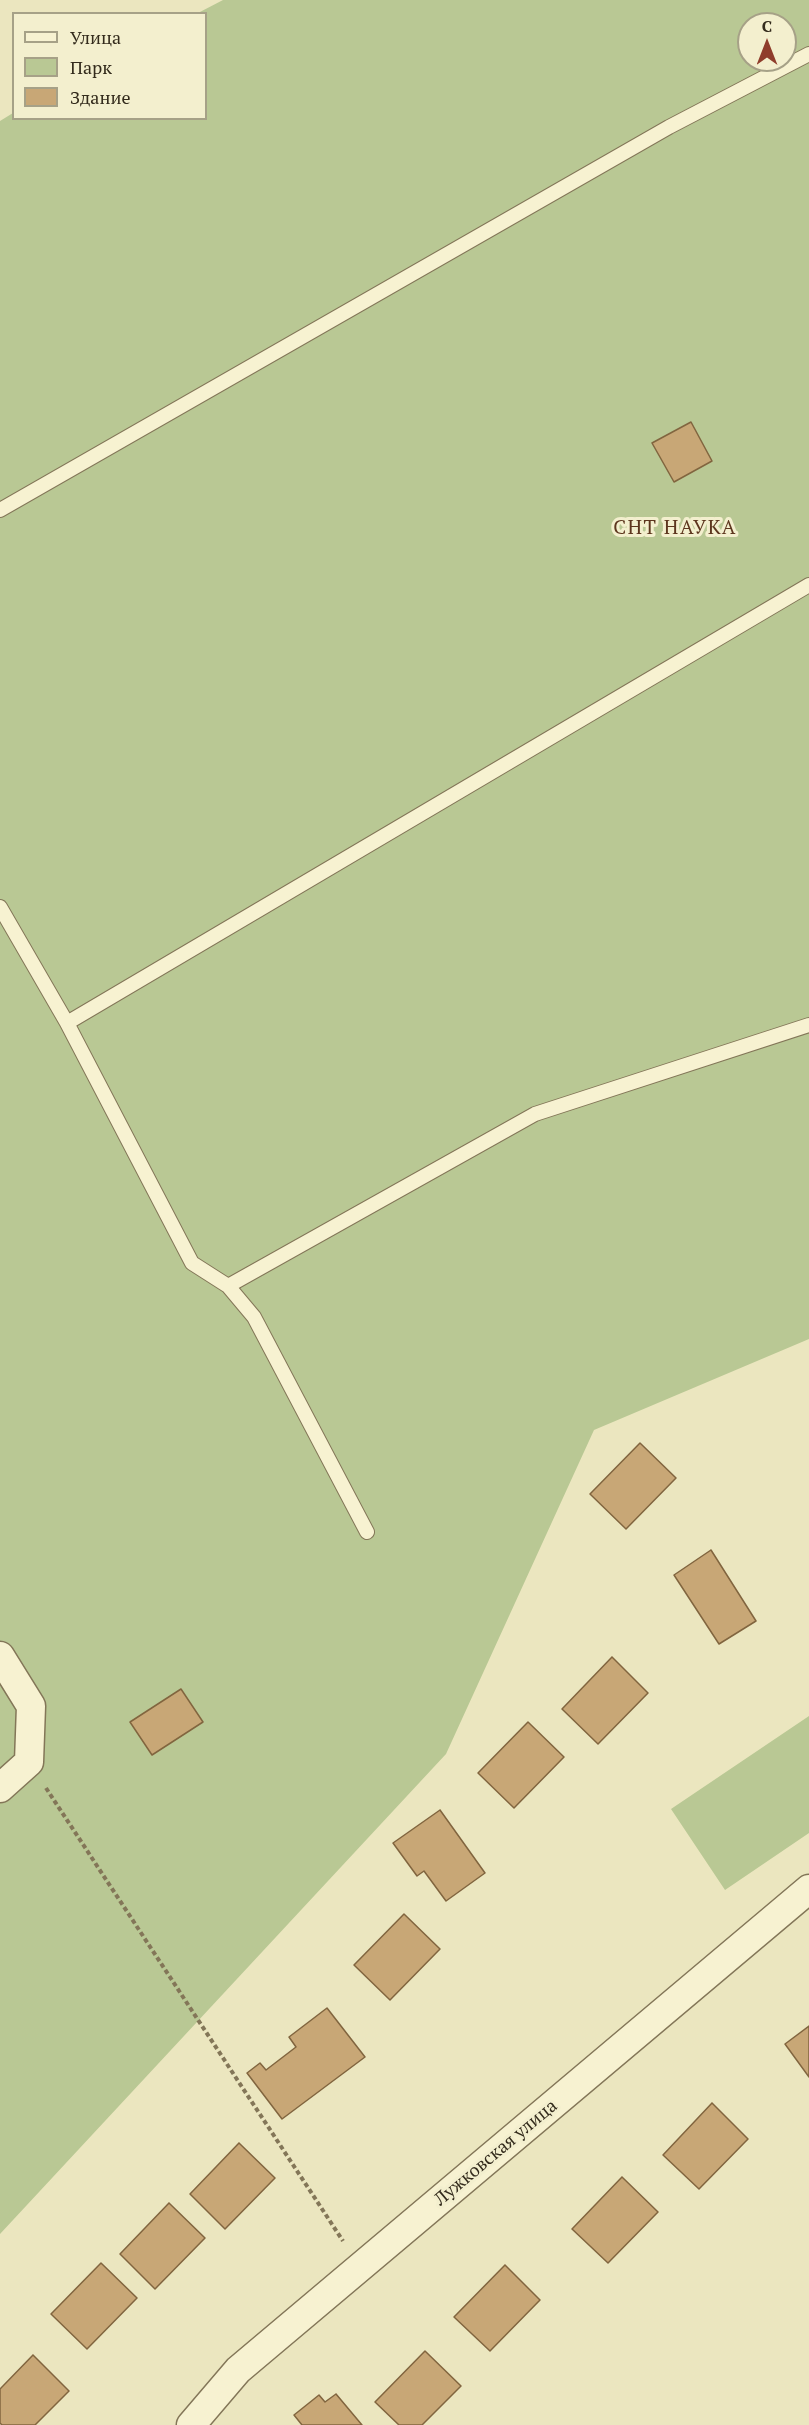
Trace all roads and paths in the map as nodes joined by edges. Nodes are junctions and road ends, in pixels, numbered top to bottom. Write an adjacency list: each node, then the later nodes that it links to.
1 (809, 54): 2 (lane)
2 (0, 510)
3 (809, 585): 5 (lane)
4 (0, 907): 5 (lane)
5 (67, 1023): 7 (lane)
6 (809, 1025): 7 (lane)
7 (228, 1286): 8 (lane)
8 (367, 1532)
9 (0, 1656): 10 (street)
10 (29, 1762): 11 (street); 13 (path)
11 (0, 1788)
12 (809, 1889): 13 (street, Лужковская улица)
13 (360, 2267): 14 (street, Лужковская улица)
14 (191, 2425)

